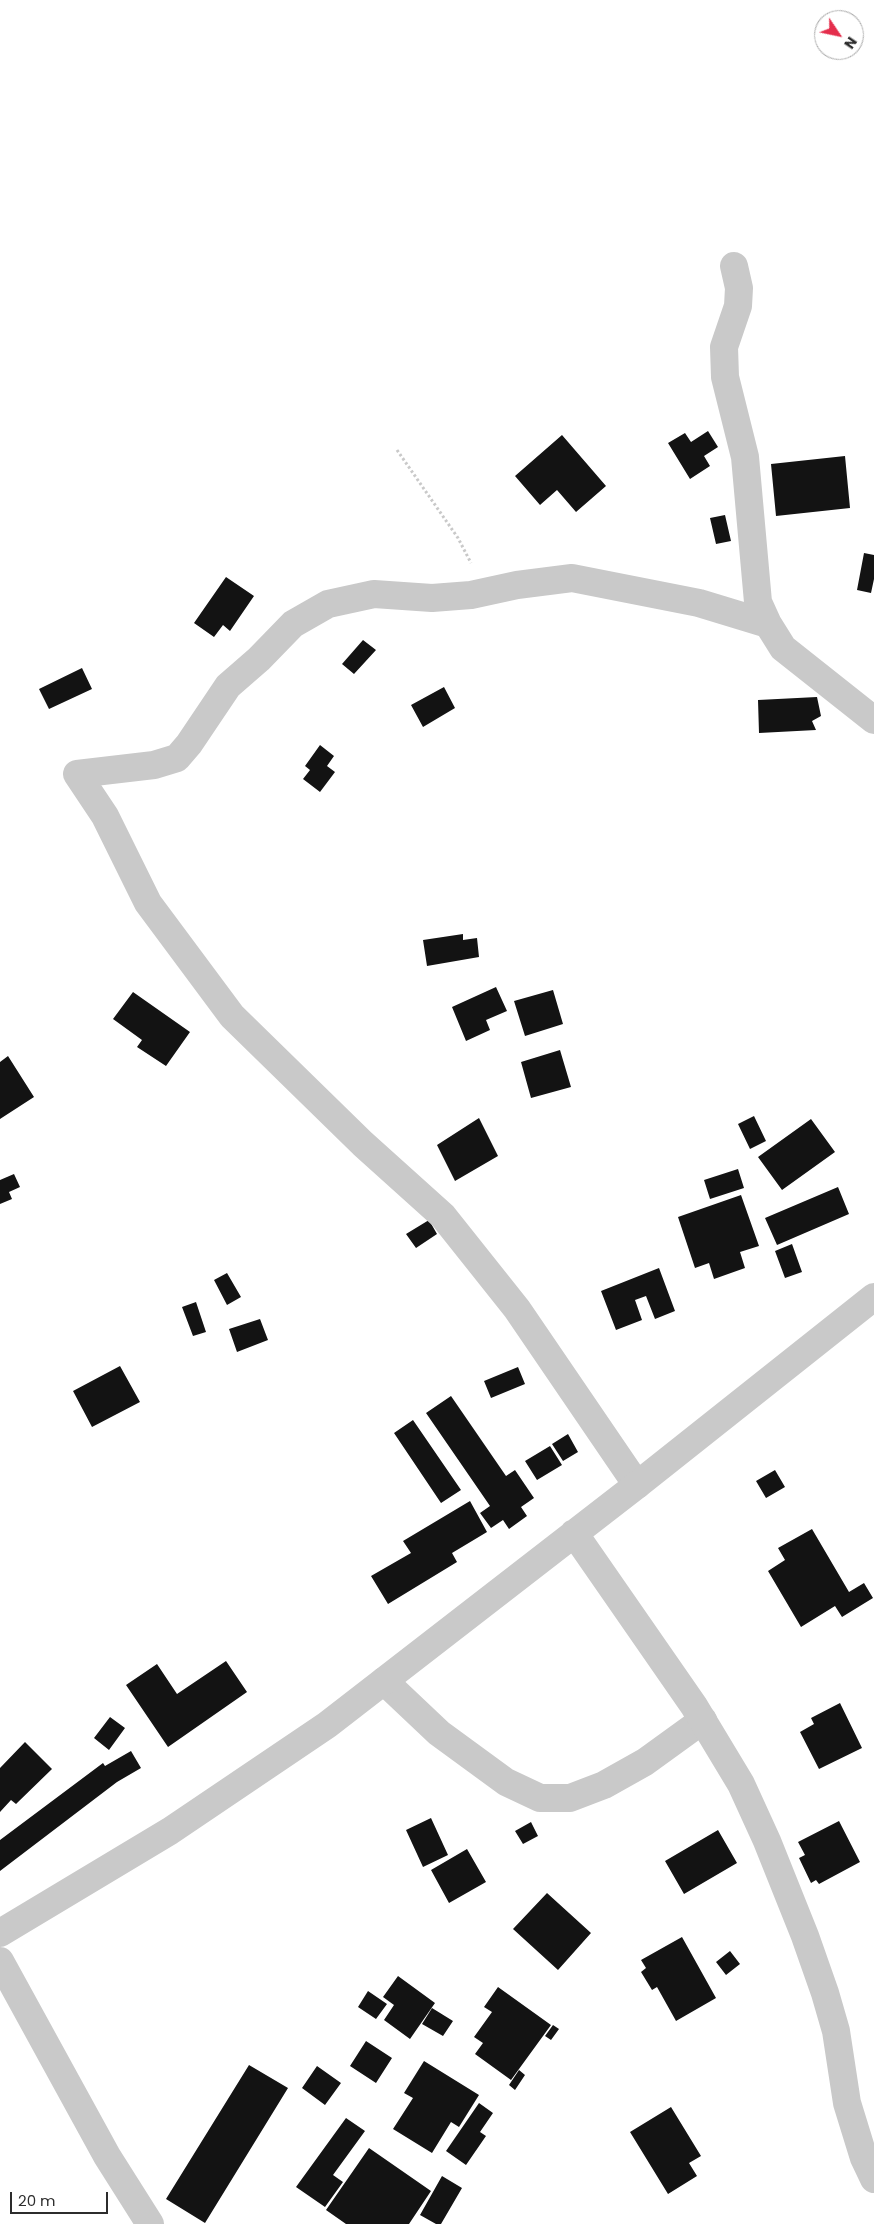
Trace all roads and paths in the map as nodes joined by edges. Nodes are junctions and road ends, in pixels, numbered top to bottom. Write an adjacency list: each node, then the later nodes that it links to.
1 (734, 266): 4 (street)
2 (398, 450): 3 (path)
3 (487, 592): 4 (street); 7 (street)
4 (768, 624): 5 (street)
5 (874, 720)
6 (874, 1297): 7 (street)
7 (637, 1486): 8 (street)
8 (574, 1533): 9 (street); 10 (street)
9 (384, 1681): 10 (street); 11 (street)
10 (702, 1720): 13 (street)
11 (0, 1933)
12 (0, 1960): 14 (street)
13 (870, 2163)
14 (150, 2224)

